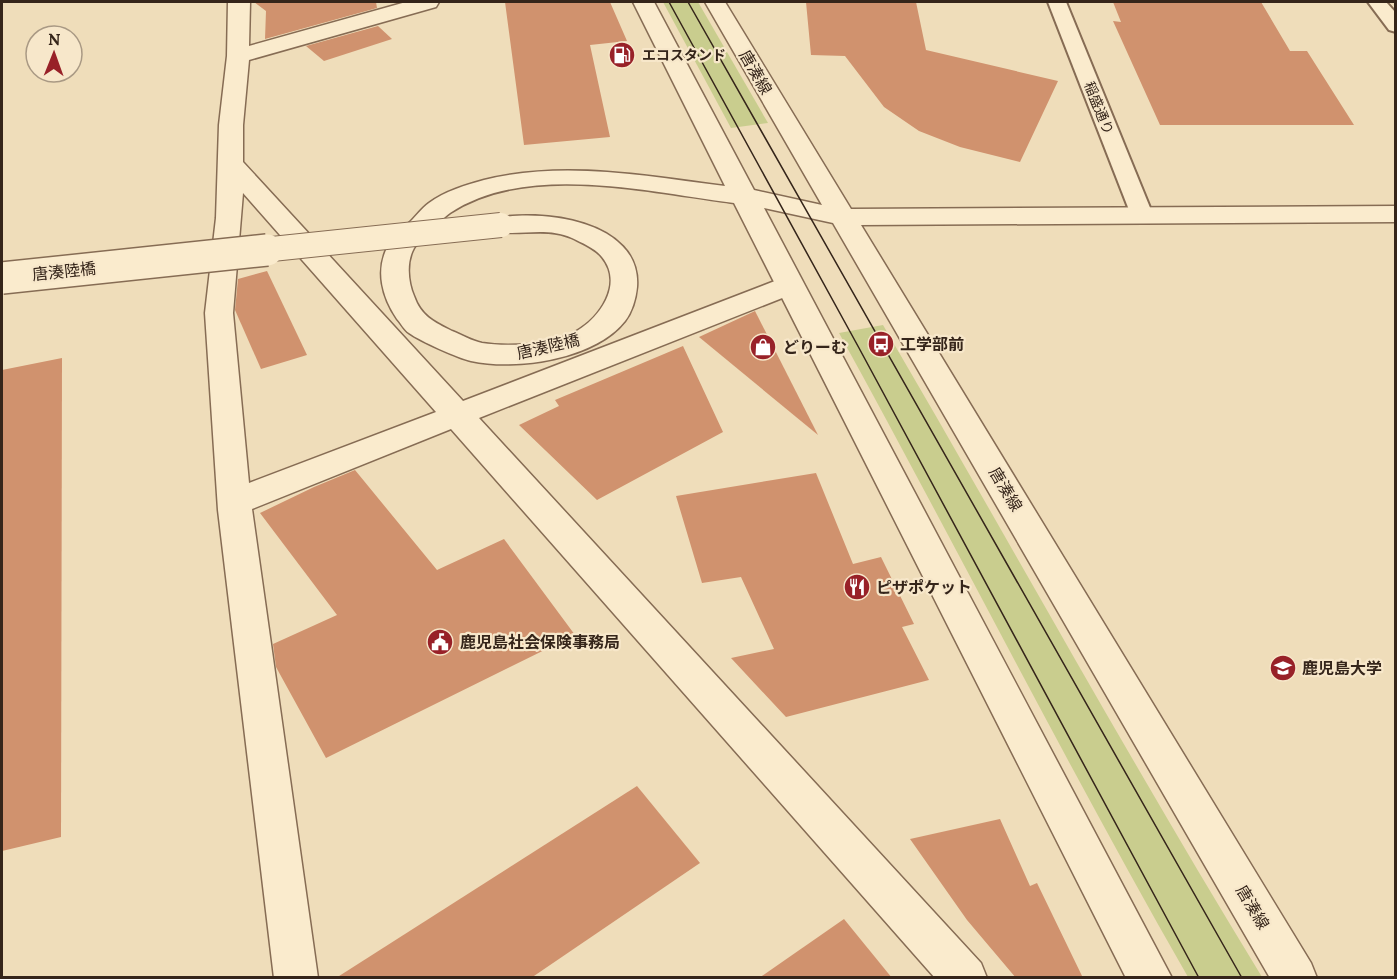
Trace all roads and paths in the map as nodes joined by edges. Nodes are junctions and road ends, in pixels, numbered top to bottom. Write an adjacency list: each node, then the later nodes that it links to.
1 (239, 2): 8 (street)
2 (428, 2): 8 (street)
3 (643, 2): 10 (street)
4 (715, 2): 13 (street, 唐湊線)
5 (1057, 2): 12 (lane, 稲盛通り)
6 (1377, 2): 7 (lane)
7 (1395, 26)
8 (238, 56): 9 (street)
9 (230, 163): 16 (street); 17 (street)
10 (744, 196): 13 (street, 唐湊陸橋); 14 (street, 唐湊陸橋, bridge); 15 (street)
11 (1395, 213): 12 (street, 唐湊陸橋)
12 (1142, 215): 13 (street, 唐湊陸橋)
13 (843, 217): 21 (street, 唐湊線)
14 (2, 278)
15 (790, 285): 16 (street); 20 (street)
16 (458, 416): 17 (street); 19 (street)
17 (235, 502): 18 (street)
18 (296, 978)
19 (965, 978)
20 (1150, 978)
21 (1294, 978)

